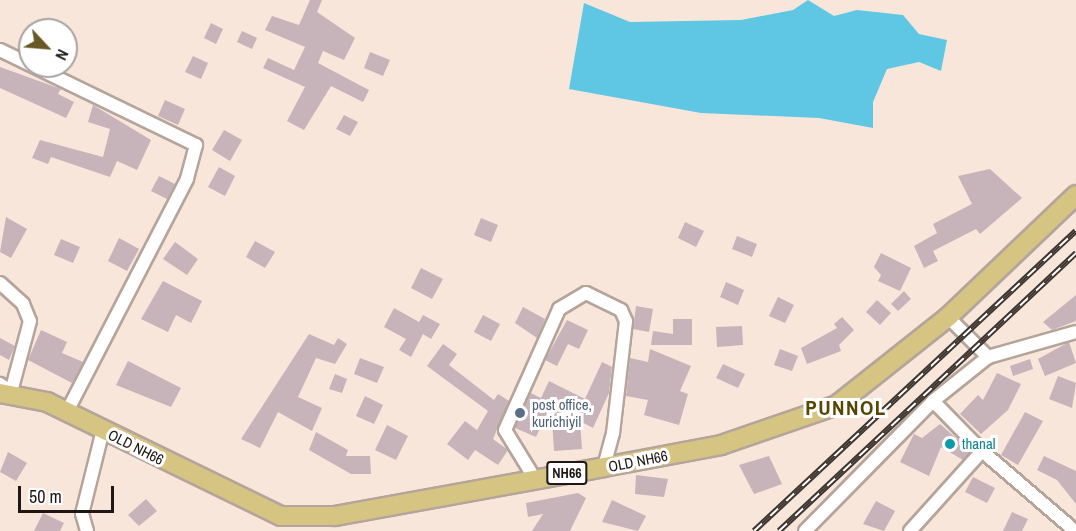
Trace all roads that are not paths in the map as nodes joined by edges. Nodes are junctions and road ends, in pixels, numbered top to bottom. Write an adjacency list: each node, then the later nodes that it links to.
1 (0, 50): 9 (street)
2 (1076, 195): 4 (main road, OLD NH66 / NH66)
3 (0, 283): 7 (street)
4 (948, 317): 6 (street); 12 (main road, OLD NH66 / NH66)
5 (1076, 332): 6 (street)
6 (988, 357): 8 (street)
7 (4, 390): 9 (main road, OLD NH66 / NH66)
8 (933, 401): 11 (street); 15 (street)
9 (68, 411): 10 (main road, OLD NH66 / NH66)
10 (103, 430): 13 (main road, OLD NH66 / NH66); 14 (street)
11 (982, 451): 16 (street); 17 (street)
12 (604, 467): 13 (main road, OLD NH66 / NH66); 13 (street)
13 (535, 479)
14 (87, 531)
15 (805, 531)
16 (910, 531)
17 (1075, 531)

